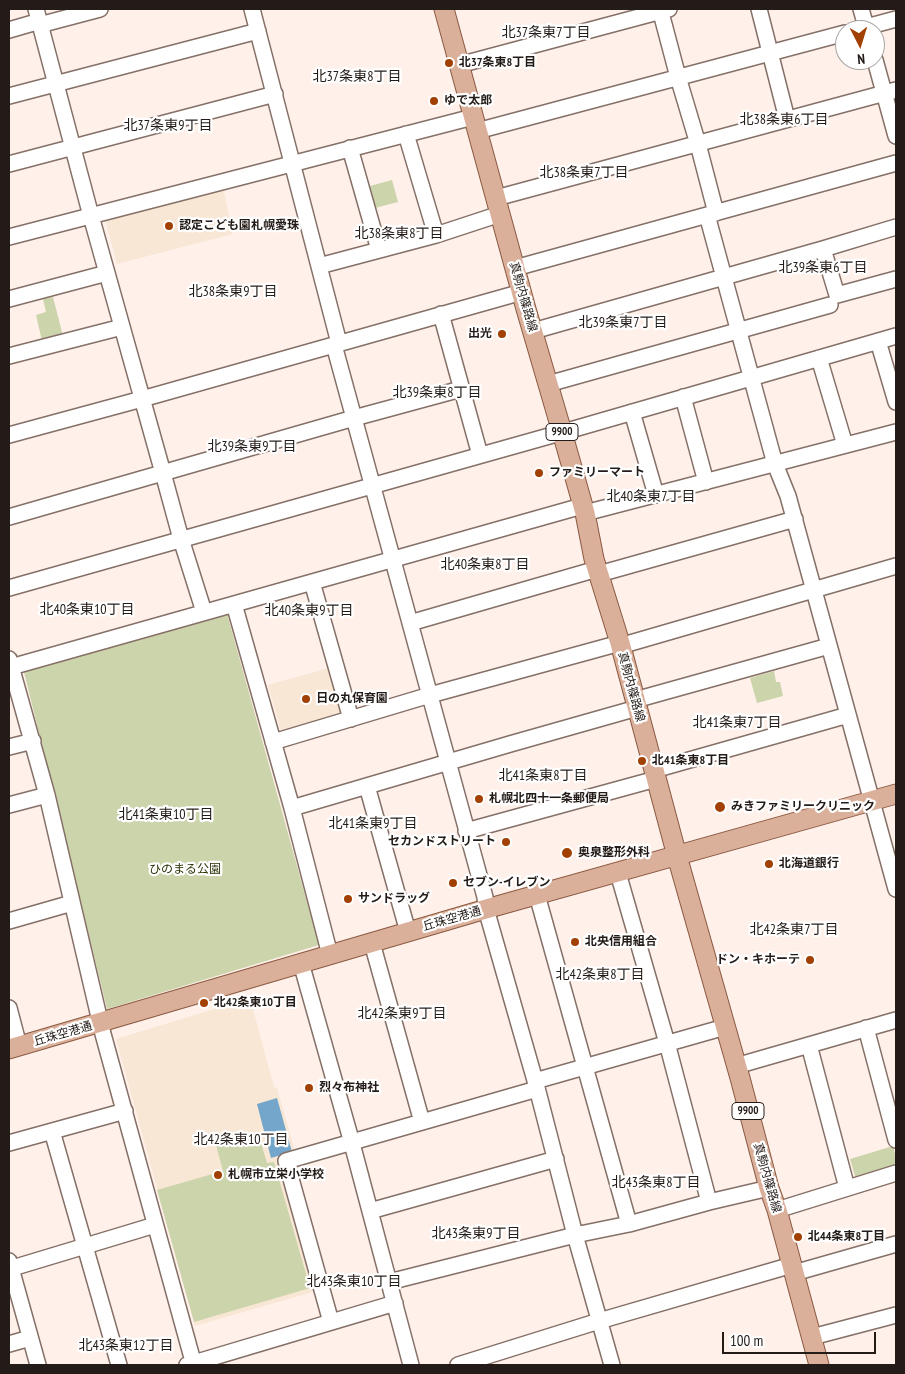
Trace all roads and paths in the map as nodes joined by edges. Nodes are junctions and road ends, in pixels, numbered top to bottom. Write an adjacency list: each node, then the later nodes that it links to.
1 (100, 9): 6 (street)
2 (252, 9): 8 (street)
3 (444, 9): 11 (main road, 真駒内篠路線 / 9900)
4 (663, 9): 11 (street); 13 (street)
5 (759, 9): 10 (street)
6 (39, 19): 7 (street); 14 (street)
7 (9, 30)
8 (258, 31): 14 (street); 16 (street)
9 (835, 36): 10 (street)
10 (770, 53): 13 (street); 18 (street)
11 (459, 65): 19 (main road, 真駒内篠路線 / 9900)
12 (880, 70): 15 (street)
13 (678, 77): 19 (street); 22 (street)
14 (56, 84): 17 (street); 23 (street)
15 (890, 92): 18 (street); 21 (street)
16 (275, 94): 23 (street); 25 (street)
17 (9, 96)
18 (787, 119): 22 (street)
19 (475, 124): 20 (street); 28 (main road, 真駒内篠路線 / 9900)
20 (406, 134): 24 (street); 32 (street)
21 (896, 136)
22 (698, 144): 28 (street); 29 (street)
23 (72, 147): 27 (street); 30 (street)
24 (350, 148): 25 (street); 35 (street)
25 (292, 163): 30 (street); 36 (street)
26 (896, 163): 29 (street)
27 (9, 164)
28 (498, 206): 32 (street); 37 (main road, 真駒内篠路線 / 9900)
29 (712, 214): 37 (street); 39 (street)
30 (91, 216): 33 (street); 38 (street)
31 (896, 227): 34 (street)
32 (436, 235): 35 (street)
33 (9, 237)
34 (823, 249): 39 (street); 40 (street)
35 (379, 250): 36 (street)
36 (319, 266): 50 (street)
37 (515, 268): 41 (main road, 真駒内篠路線 / 9900)
38 (107, 273): 42 (street); 45 (street)
39 (724, 276): 46 (street); 47 (street)
40 (896, 279)
41 (522, 292): 44 (street); 47 (main road, 真駒内篠路線 / 9900)
42 (9, 299)
43 (830, 305): 46 (street)
44 (441, 314): 50 (street); 55 (street)
45 (122, 327): 51 (street); 57 (street)
46 (739, 330): 53 (street); 54 (street)
47 (533, 331): 54 (main road, 真駒内篠路線 / 9900)
48 (896, 336): 49 (street)
49 (878, 341): 52 (street); 58 (street)
50 (337, 344): 57 (street); 60 (street)
51 (9, 356)
52 (819, 358): 53 (street); 64 (street)
53 (751, 377): 56 (street); 66 (street)
54 (548, 384): 61 (main road, 真駒内篠路線 / 9900)
55 (461, 388): 60 (street); 65 (street)
56 (683, 397): 59 (street); 68 (street)
57 (142, 399): 63 (street); 67 (street)
58 (896, 402)
59 (632, 412): 61 (street); 70 (street)
60 (354, 418): 67 (street); 69 (street)
61 (562, 432): 65 (street); 71 (main road, 真駒内篠路線 / 9900)
62 (896, 432): 64 (street)
63 (9, 435)
64 (846, 446): 66 (street)
65 (480, 455): 69 (street)
66 (776, 464): 68 (street); 73 (street)
67 (163, 472): 72 (street); 74 (street)
68 (706, 482): 70 (street)
69 (372, 485): 74 (street); 75 (street)
70 (656, 495): 71 (street)
71 (584, 510): 75 (street); 77 (main road, 真駒内篠路線 / 9900)
72 (9, 517)
73 (794, 519): 77 (street); 80 (street)
74 (181, 539): 79 (street); 82 (street)
75 (392, 559): 78 (street); 83 (street)
76 (896, 566): 80 (street)
77 (598, 571): 83 (street); 84 (main road, 真駒内篠路線 / 9900)
78 (312, 582): 81 (street); 91 (street)
79 (9, 588)
80 (813, 590): 84 (street); 85 (street)
81 (234, 604): 82 (street); 93 (street)
82 (204, 612): 86 (street)
83 (410, 622): 88 (street)
84 (620, 645): 88 (street); 89 (main road, 真駒内篠路線 / 9900)
85 (829, 646): 89 (street); 90 (street)
86 (10, 663): 87 (street)
87 (13, 688): 92 (street)
88 (430, 695): 91 (street); 95 (street)
89 (636, 704): 95 (street); 96 (main road, 真駒内篠路線 / 9900)
90 (848, 715): 96 (street); 100 (street)
91 (351, 719): 93 (street)
92 (33, 741): 94 (street); 99 (street)
93 (273, 742): 102 (street)
94 (9, 747)
95 (448, 763): 97 (street); 103 (street)
96 (655, 774): 103 (street); 104 (main road, 真駒内篠路線 / 9900)
97 (367, 786): 102 (street); 111 (street)
98 (896, 794): 100 (main road, 丘珠空港通)
99 (47, 795): 101 (street); 108 (street)
100 (872, 801): 104 (main road, 丘珠空港通); 106 (street)
101 (9, 805)
102 (292, 808): 113 (street)
103 (466, 831): 109 (street)
104 (677, 856): 105 (main road, 丘珠空港通); 118 (main road, 真駒内篠路線 / 9900)
105 (618, 873): 107 (main road, 丘珠空港通); 120 (street)
106 (896, 889)
107 (537, 895): 109 (main road, 丘珠空港通); 124 (street)
108 (72, 903): 110 (street); 117 (street)
109 (486, 909): 111 (main road, 丘珠空港通); 125 (street)
110 (9, 921)
111 (408, 932): 112 (main road, 丘珠空港通)
112 (372, 943): 113 (main road, 丘珠空港通); 127 (street)
113 (330, 955): 114 (main road, 丘珠空港通)
114 (301, 964): 117 (main road, 丘珠空港通); 131 (street)
115 (9, 1008): 122 (street)
116 (896, 1020): 119 (street)
117 (100, 1023): 122 (main road, 丘珠空港通); 126 (street)
118 (725, 1027): 120 (street); 123 (main road, 真駒内篠路線 / 9900)
119 (866, 1028): 121 (street); 129 (street)
120 (667, 1043): 124 (street); 136 (street)
121 (809, 1045): 123 (street); 135 (street)
122 (14, 1048)
123 (736, 1066): 134 (main road, 真駒内篠路線 / 9900)
124 (585, 1067): 125 (street); 139 (street)
125 (536, 1085): 127 (street); 132 (street)
126 (125, 1111): 128 (street); 140 (street)
127 (422, 1122): 131 (street)
128 (52, 1131): 130 (street); 143 (street)
129 (896, 1140)
130 (9, 1143)
131 (352, 1143): 138 (street); 150 (street)
132 (556, 1158): 138 (street); 141 (street)
133 (896, 1173): 135 (street)
134 (769, 1188): 136 (street); 137 (main road, 真駒内篠路線 / 9900)
135 (847, 1188): 137 (street)
136 (710, 1202): 139 (street)
137 (777, 1210): 145 (main road, 真駒内篠路線 / 9900)
138 (370, 1211): 146 (street)
139 (629, 1224): 141 (street)
140 (155, 1225): 143 (street); 156 (street)
141 (575, 1235): 146 (street); 149 (street)
142 (896, 1244): 145 (street)
143 (84, 1246): 144 (street); 155 (street)
144 (9, 1266): 152 (street)
145 (793, 1269): 149 (street); 151 (main road, 真駒内篠路線 / 9900)
146 (389, 1282): 147 (street)
147 (394, 1302): 150 (street); 157 (street)
148 (896, 1315): 151 (street)
149 (599, 1321): 158 (street); 159 (street)
150 (331, 1322): 156 (street)
151 (812, 1337): 160 (main road, 真駒内篠路線 / 9900)
152 (30, 1338): 153 (street); 154 (street)
153 (9, 1344)
154 (38, 1365)
155 (119, 1365)
156 (192, 1365)
157 (411, 1365)
158 (458, 1365)
159 (612, 1365)
160 (819, 1365)

